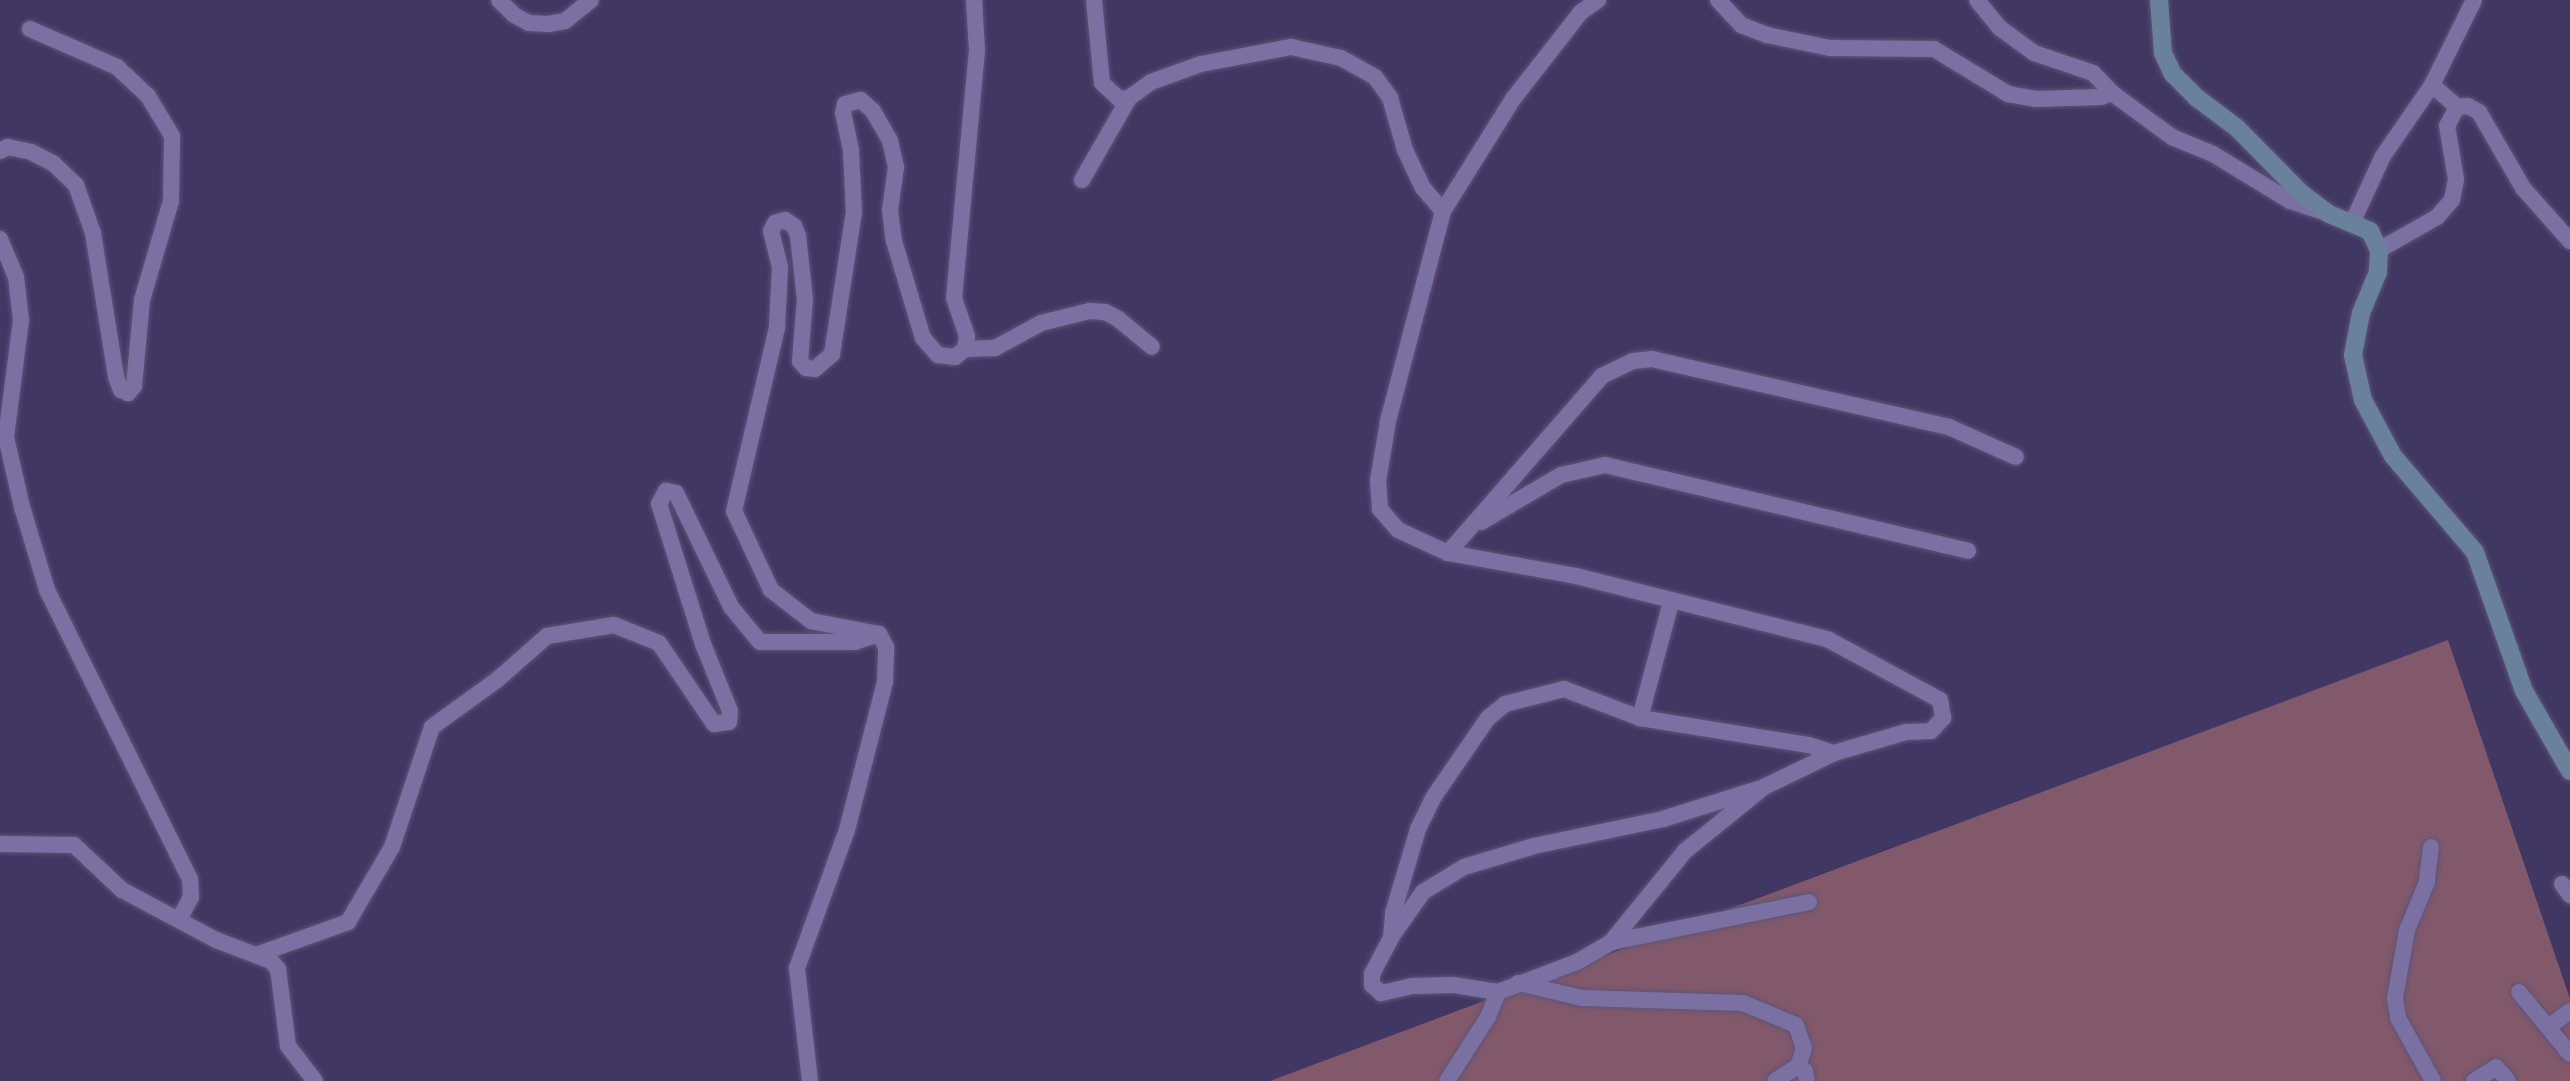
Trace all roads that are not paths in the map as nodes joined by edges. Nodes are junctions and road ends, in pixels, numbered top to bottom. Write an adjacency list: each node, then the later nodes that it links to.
1 (499, 0): 2 (street)
2 (591, 0)
3 (974, 0): 24 (street)
4 (1094, 0): 13 (street)
5 (1598, 0): 17 (street)
6 (1718, 0): 12 (street)
7 (1977, 0): 12 (street)
8 (2159, 0): 18 (main road)
9 (2475, 0): 11 (street)
10 (30, 29): 15 (street)
11 (2432, 85): 14 (street); 19 (street)
12 (2112, 93): 18 (street)
13 (1129, 98): 16 (street); 17 (street)
14 (2457, 107): 21 (street); 22 (street)
15 (0, 151)
16 (1082, 180)
17 (1443, 212): 28 (street)
18 (2330, 214): 19 (main road)
19 (2352, 223): 22 (main road)
20 (0, 239): 38 (street)
21 (2570, 242)
22 (2379, 250): 33 (main road)
23 (1152, 347): 24 (street)
24 (965, 349): 30 (street)
25 (2016, 457): 26 (street)
26 (1471, 528): 27 (street); 28 (street)
27 (1968, 551)
28 (1449, 553): 29 (street)
29 (1671, 602): 31 (street); 32 (street)
30 (879, 634): 41 (street); 50 (street)
31 (1640, 718): 32 (street); 39 (street)
32 (1834, 753): 34 (street)
33 (2570, 771)
34 (1764, 787): 39 (street); 40 (street)
35 (0, 844): 38 (street)
36 (2431, 847): 54 (street)
37 (1809, 902): 40 (street)
38 (179, 920): 41 (street)
39 (1390, 938): 43 (street)
40 (1611, 942): 42 (street)
41 (256, 955): 49 (street)
42 (1518, 983): 43 (street); 48 (street)
43 (1498, 992): 51 (street)
44 (2519, 992): 46 (street)
45 (2570, 1011): 46 (street)
46 (2550, 1026): 47 (street)
47 (2570, 1054)
48 (1798, 1066): 52 (street); 53 (street)
49 (315, 1081)
50 (810, 1081)
51 (1447, 1081)
52 (1775, 1081)
53 (1807, 1081)
54 (2433, 1081)
55 (2474, 1081): 56 (street)
56 (2508, 1081)

